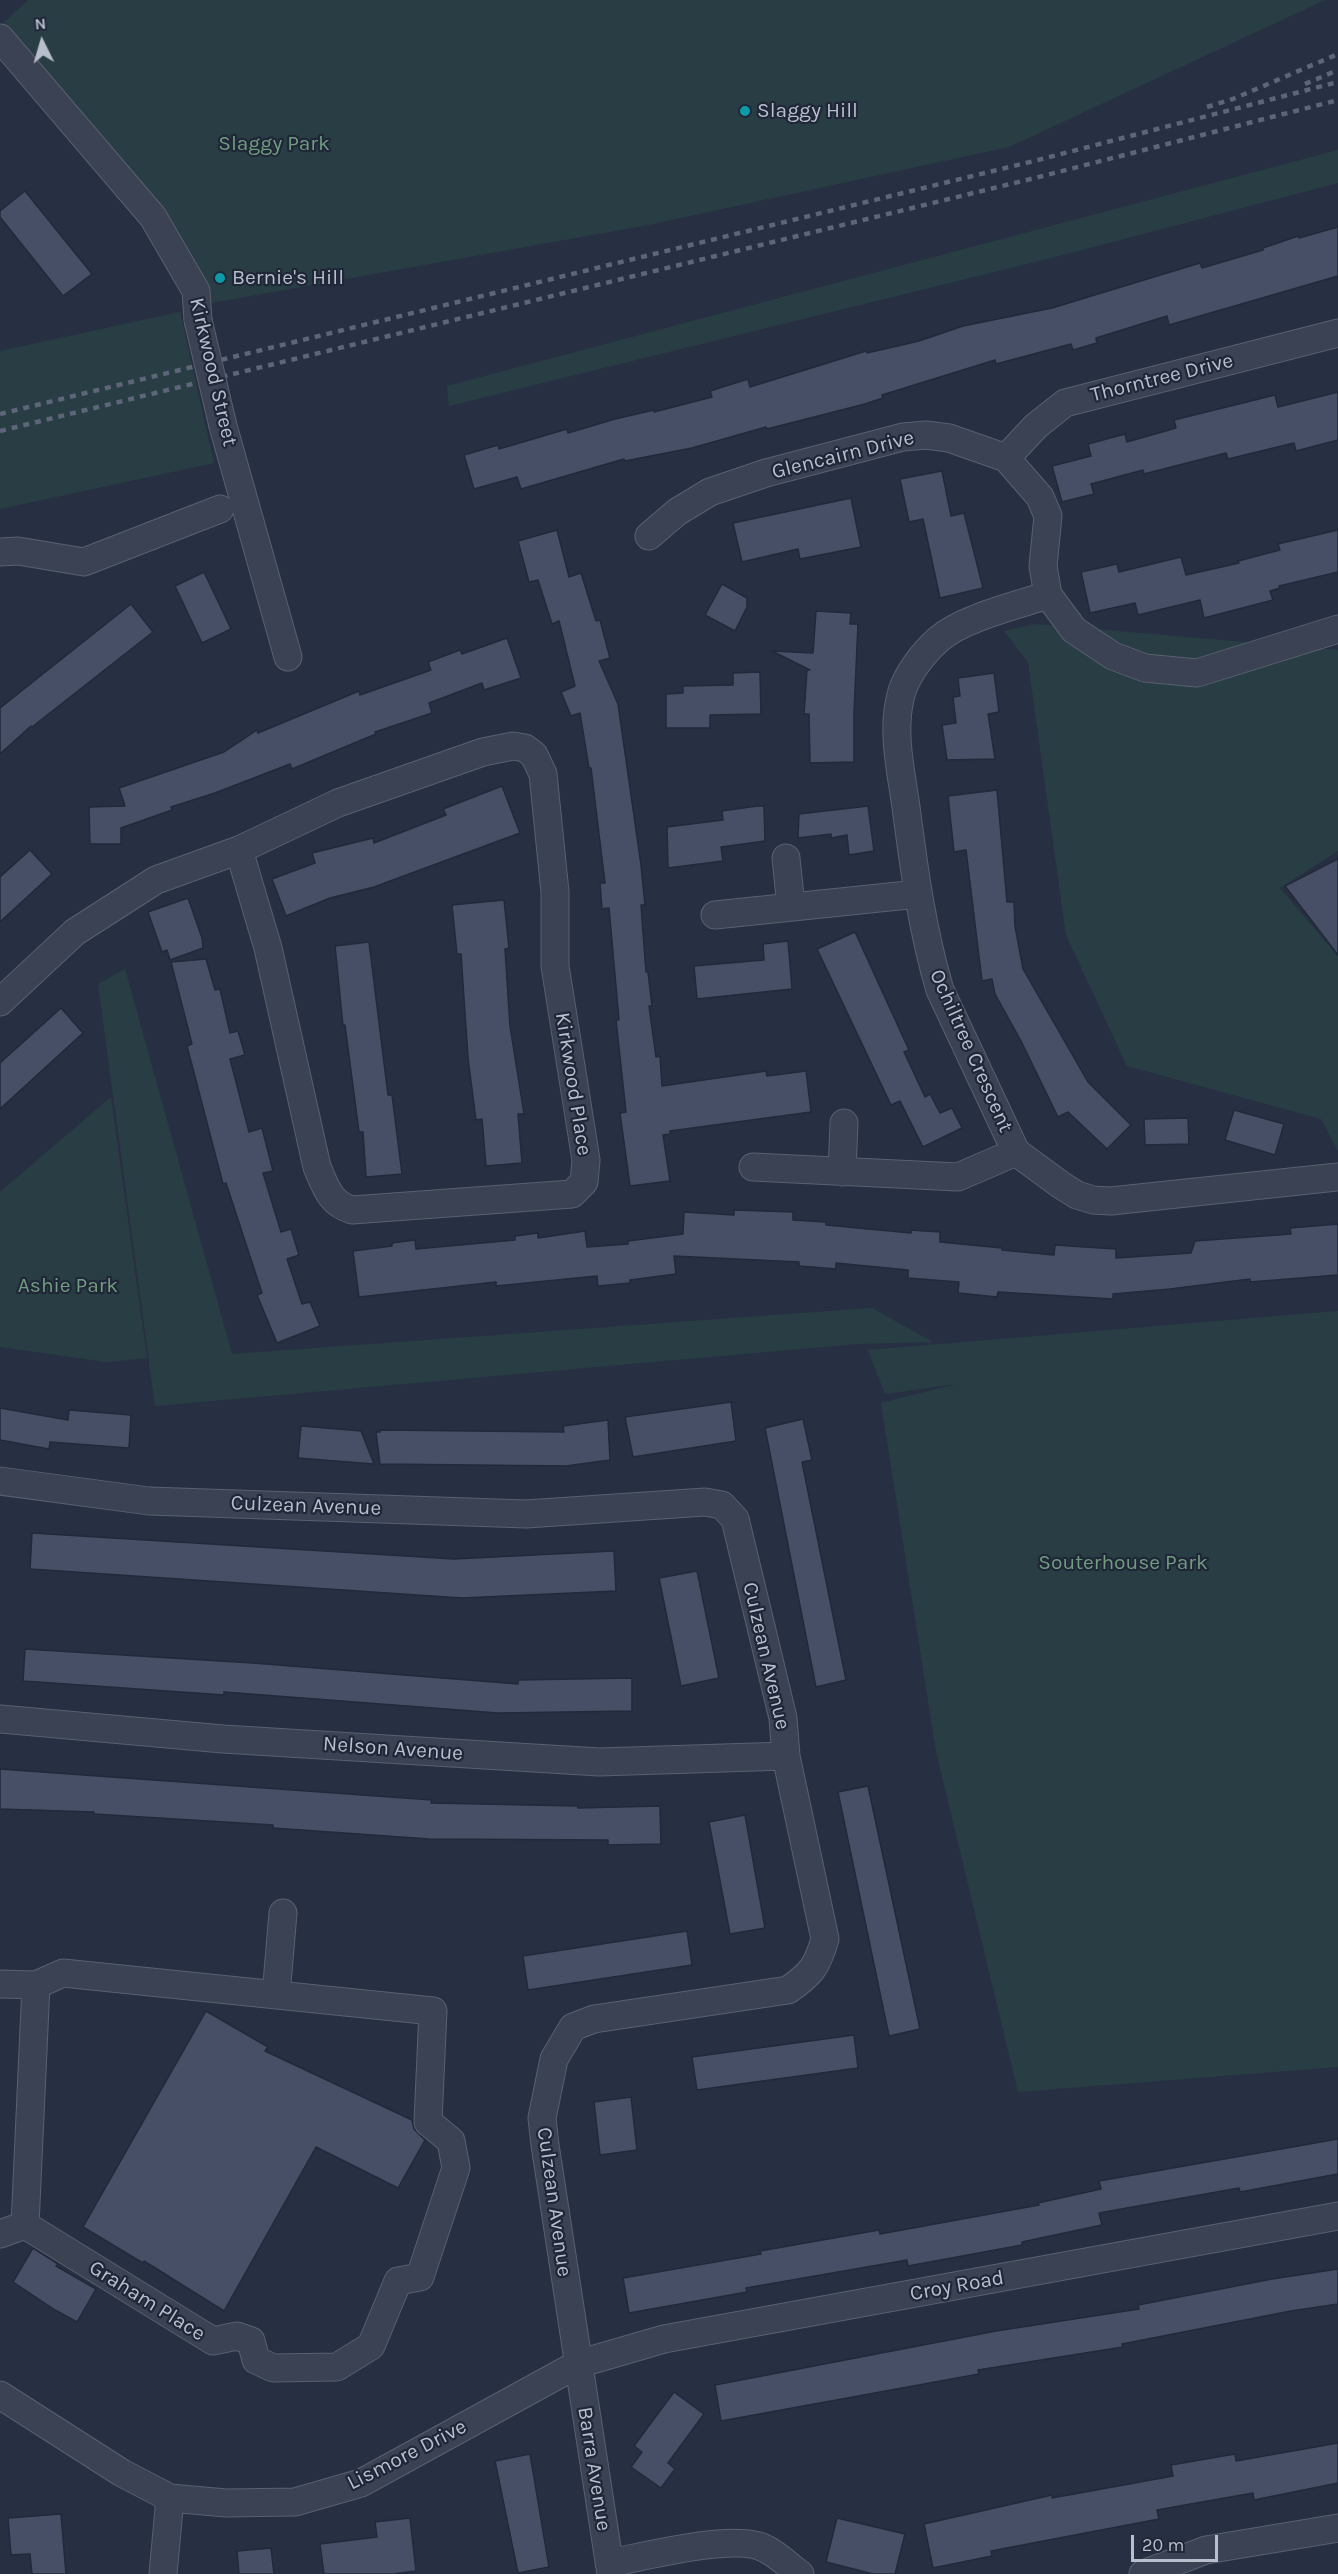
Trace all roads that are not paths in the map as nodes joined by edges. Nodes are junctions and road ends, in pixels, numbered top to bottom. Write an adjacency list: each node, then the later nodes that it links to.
1 (0, 38): 9 (street, Kirkwood Street, bridge)
2 (1338, 333): 3 (street, Thorntree Drive)
3 (1006, 458): 5 (street, Glencairn Drive); 7 (street, Glencairn Drive)
4 (220, 510): 6 (street)
5 (649, 536)
6 (0, 552)
7 (1048, 595): 8 (street, Glencairn Drive); 12 (street, Ochiltree Crescent)
8 (1338, 629)
9 (288, 657)
10 (239, 850): 10 (street, Kirkwood Place); 15 (street, Kirkwood Place)
11 (786, 858): 13 (street)
12 (918, 894): 13 (street); 17 (street, Ochiltree Crescent)
13 (790, 906): 14 (street)
14 (715, 915)
15 (0, 1002)
16 (844, 1123): 19 (street)
17 (1016, 1152): 19 (street); 20 (street, Ochiltree Crescent)
18 (753, 1167): 19 (street)
19 (842, 1172)
20 (1338, 1177)
21 (0, 1481): 23 (street, Culzean Avenue)
22 (0, 1719): 23 (street, Nelson Avenue)
23 (786, 1756): 30 (street, Culzean Avenue)
24 (284, 1913): 27 (street)
25 (0, 1984): 26 (street, Graham Place)
26 (36, 1985): 27 (street, Graham Place); 29 (street, Graham Place)
27 (276, 1995): 29 (street, Graham Place)
28 (1338, 2216): 30 (street, Croy Road)
29 (12, 2229)
30 (578, 2364): 32 (street, Lismore Drive); 34 (street, Barra Avenue)
31 (0, 2395): 32 (street, Lismore Drive)
32 (170, 2498): 35 (street)
33 (1338, 2528): 37 (street)
34 (610, 2568): 36 (street)
35 (163, 2574)
36 (800, 2574)
37 (1143, 2574)

